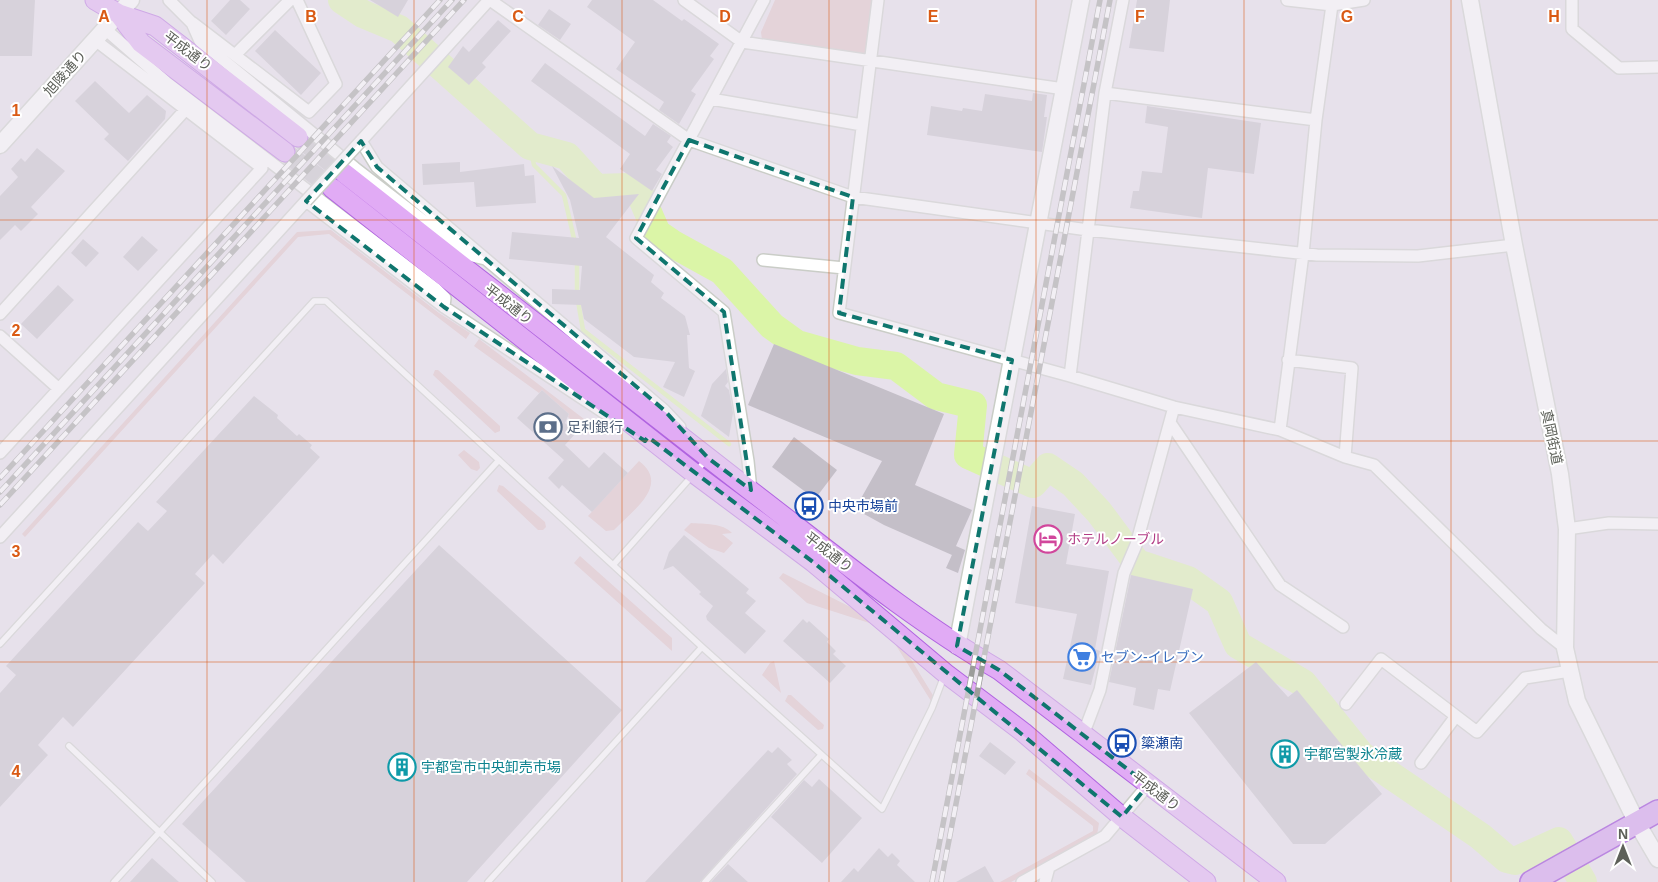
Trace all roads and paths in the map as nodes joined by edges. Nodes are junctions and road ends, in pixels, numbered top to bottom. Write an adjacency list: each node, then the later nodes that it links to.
1 (95, 0): 16 (main road, 平成通り)
2 (168, 0): 17 (street)
3 (290, 0): 20 (street)
4 (297, 0): 20 (street)
5 (490, 0): 30 (street); 31 (street)
6 (684, 0): 19 (street)
7 (764, 0): 19 (street)
8 (878, 0): 21 (street)
9 (1081, 0): 23 (street)
10 (1123, 0): 24 (street)
11 (1288, 0): 15 (street)
12 (1364, 0): 15 (street)
13 (1470, 0): 40 (street, 真岡街道)
14 (1572, 0): 22 (street)
15 (1332, 5): 27 (street)
16 (125, 7): 18 (street, 旭陵通り); 29 (main road, 平成通り); 33 (main road, 平成通り)
17 (192, 23): 20 (street); 42 (street)
18 (100, 34): 26 (street); 32 (street, 旭陵通り); 46 (street)
19 (742, 42): 21 (street); 25 (street)
20 (235, 55)
21 (870, 60): 23 (street); 28 (street)
22 (1658, 67)
23 (1064, 89): 38 (street)
24 (1105, 93): 27 (street); 39 (street)
25 (711, 99): 28 (street); 30 (street)
26 (186, 110): 47 (street); 52 (street)
27 (1316, 120): 41 (street)
28 (862, 125): 36 (street)
29 (298, 137)
30 (689, 140): 36 (street); 61 (street)
31 (362, 141): 37 (street, bridge); 42 (street)
32 (1, 142)
33 (285, 152)
34 (344, 173): 58 (main road, 平成通り)
35 (332, 188): 45 (main road, 平成通り)
36 (853, 197): 38 (street); 44 (street)
37 (306, 201): 46 (street); 64 (street)
38 (1038, 223): 39 (street); 49 (street)
39 (1088, 230): 41 (street); 51 (street)
40 (1514, 245): 41 (street); 63 (street, 真岡街道)
41 (1303, 254): 50 (street)
42 (487, 260): 58 (street)
43 (763, 260): 44 (street)
44 (844, 268): 49 (street)
45 (465, 291): 46 (street); 60 (main road, 平成通り)
46 (444, 307)
47 (0, 314)
48 (0, 336): 52 (street)
49 (1012, 360): 51 (street); 68 (street)
50 (1288, 360): 55 (street); 57 (street)
51 (1070, 376): 53 (street)
52 (59, 389): 56 (street)
53 (1174, 407): 54 (street); 55 (street)
54 (1171, 424): 66 (street); 75 (street)
55 (1280, 430): 57 (street)
56 (0, 453)
57 (1345, 457): 70 (street)
58 (708, 458): 60 (lane); 61 (main road, 平成通り)
59 (499, 460): 65 (lane); 67 (lane); 83 (lane)
60 (695, 474): 65 (lane); 72 (main road, 平成通り)
61 (750, 490): 68 (main road, 平成通り)
62 (1658, 524): 63 (street)
63 (1567, 529): 70 (street, 真岡街道)
64 (0, 537)
65 (614, 564): 69 (lane)
66 (1343, 627)
67 (0, 644)
68 (958, 646): 75 (main road, 平成通り)
69 (702, 647): 77 (lane); 88 (lane)
70 (1565, 648): 71 (street, 真岡街道)
71 (1570, 671): 74 (street); 82 (street, 真岡街道)
72 (945, 673): 77 (lane); 81 (main road, 平成通り)
73 (1346, 704): 74 (street)
74 (1456, 716): 78 (street)
75 (1083, 735): 79 (main road, 平成通り)
76 (69, 746): 83 (lane)
77 (822, 755): 89 (lane)
78 (1421, 763)
79 (1148, 785): 81 (street); 93 (main road, 平成通り)
80 (1658, 811): 82 (highway)
81 (1122, 816): 85 (street); 92 (main road, 平成通り)
82 (1637, 822): 84 (street, 真岡街道); 94 (highway)
83 (158, 832): 86 (lane); 87 (lane)
84 (1658, 859)
85 (1049, 867): 90 (street); 91 (street)
86 (114, 882)
87 (212, 882)
88 (488, 882)
89 (705, 882)
90 (1022, 882)
91 (1044, 882)
92 (1206, 882)
93 (1276, 882)
94 (1531, 882)

